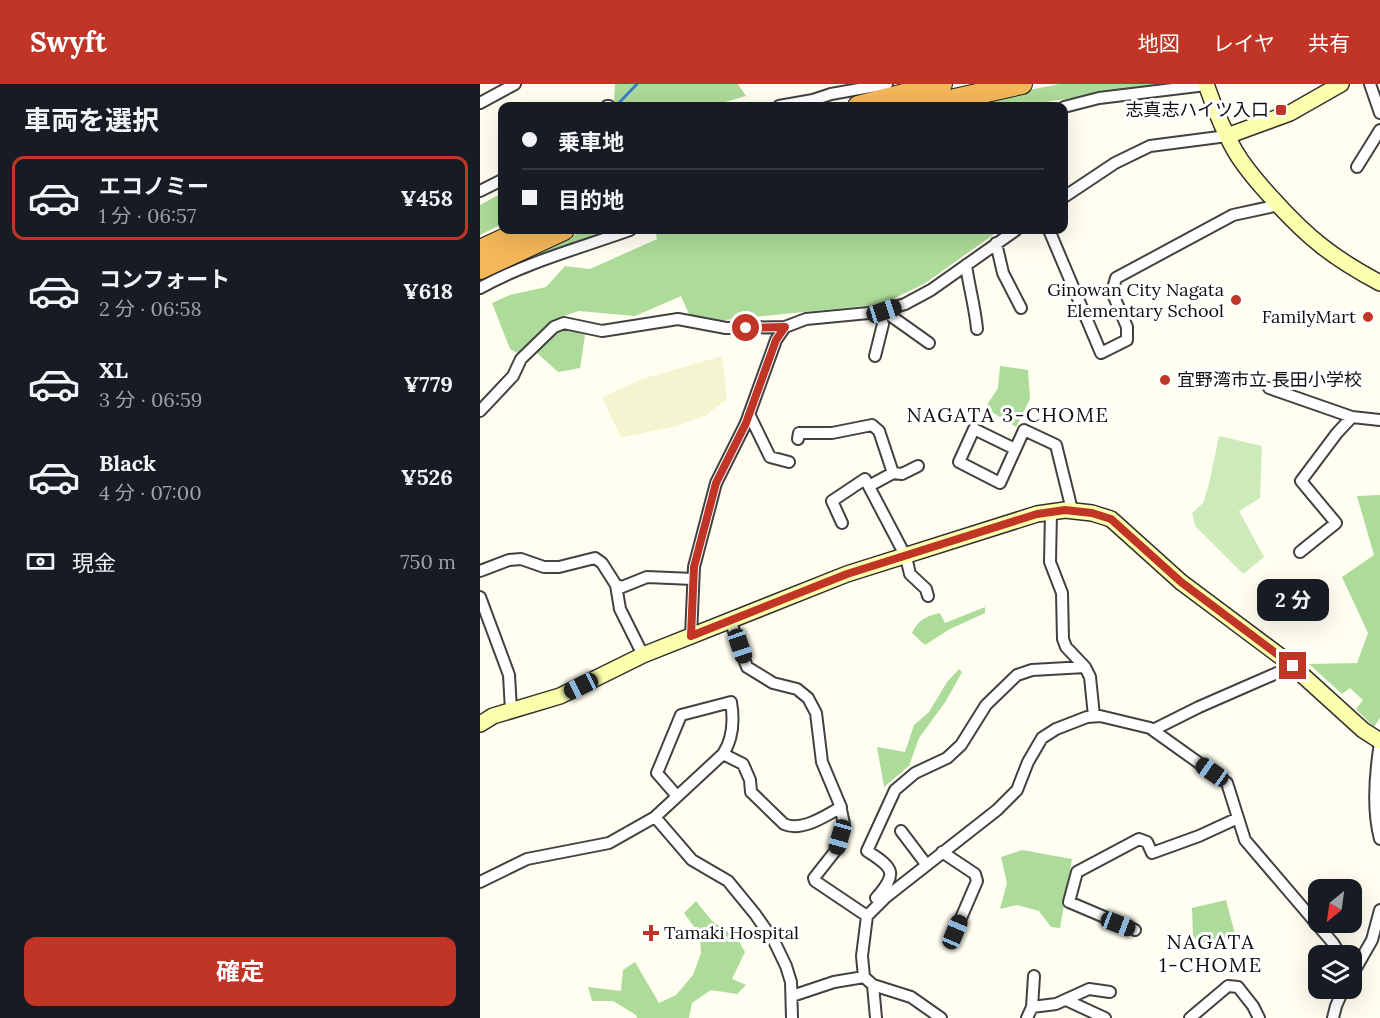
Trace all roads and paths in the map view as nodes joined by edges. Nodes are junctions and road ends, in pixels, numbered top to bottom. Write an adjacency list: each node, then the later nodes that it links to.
1 (515, 84): 11 (street)
2 (887, 84): 8 (street)
3 (942, 84): 9 (highway)
4 (1022, 84): 10 (highway)
5 (1341, 84): 15 (street)
6 (1370, 84): 13 (street)
7 (1206, 85): 12 (street); 15 (street)
8 (802, 102)
9 (873, 102)
10 (941, 102)
11 (480, 103)
12 (1068, 105)
13 (1380, 113)
14 (1380, 130): 16 (street)
15 (1227, 136): 19 (street); 20 (street)
16 (1357, 167)
17 (498, 182): 18 (street)
18 (480, 191)
19 (1068, 195)
20 (1279, 205): 25 (street); 30 (street)
21 (514, 234): 27 (highway)
22 (555, 234): 29 (highway)
23 (618, 234): 31 (street)
24 (1010, 234): 26 (street)
25 (1051, 234)
26 (996, 243): 28 (street); 32 (street)
27 (480, 250)
28 (966, 265): 33 (street); 35 (street)
29 (480, 269)
30 (1380, 283)
31 (480, 288)
32 (1021, 308)
33 (882, 311): 34 (street); 36 (street); 37 (street)
34 (785, 327): 39 (street); 40 (street)
35 (977, 329)
36 (929, 343)
37 (875, 356)
38 (1269, 388): 41 (street)
39 (480, 411)
40 (749, 414): 45 (street); 55 (street)
41 (1352, 417): 42 (street); 52 (street)
42 (1380, 420)
43 (798, 439): 47 (street)
44 (1015, 449): 44 (street); 49 (street)
45 (789, 462)
46 (918, 466): 47 (street)
47 (893, 473): 48 (street)
48 (869, 486): 51 (street); 53 (street)
49 (1072, 510): 50 (street); 62 (street)
50 (1051, 512): 53 (street); 63 (street)
51 (842, 523)
52 (1300, 552)
53 (906, 556): 57 (street); 59 (street)
54 (480, 571): 56 (street)
55 (693, 579): 56 (street); 60 (street)
56 (616, 585): 61 (street)
57 (928, 596)
58 (480, 597): 64 (street)
59 (730, 620): 60 (street); 72 (street)
60 (691, 636): 61 (street)
61 (643, 655): 64 (street)
62 (1293, 666): 67 (street); 68 (street)
63 (1085, 667): 65 (street); 81 (street)
64 (510, 710): 66 (street)
65 (1094, 716): 67 (street); 77 (street)
66 (480, 724)
67 (1153, 730): 74 (street)
68 (1380, 742): 70 (street)
69 (723, 754): 71 (street); 71 (street); 72 (street)
70 (1379, 763): 76 (street)
71 (677, 796): 73 (street)
72 (841, 807): 81 (street)
73 (655, 817): 79 (street); 91 (street)
74 (1238, 818): 82 (street); 85 (street)
75 (901, 831): 78 (street)
76 (1380, 839)
77 (942, 852): 78 (street); 83 (street)
78 (926, 864): 81 (street)
79 (480, 882)
80 (1380, 910): 84 (street)
81 (866, 915): 88 (street)
82 (1135, 930)
83 (955, 932)
84 (1376, 942): 86 (street)
85 (1334, 945)
86 (1362, 960)
87 (1034, 976): 94 (street)
88 (864, 977): 89 (street); 91 (street)
89 (873, 985): 96 (street); 97 (street)
90 (1110, 992): 93 (street)
91 (792, 996): 95 (street)
92 (1339, 999): 102 (street)
93 (1066, 1000): 94 (street); 99 (street)
94 (1032, 1007): 98 (street)
95 (792, 1018)
96 (876, 1018)
97 (941, 1018)
98 (1027, 1018)
99 (1105, 1018)
100 (1190, 1018): 101 (street)
101 (1259, 1018)
102 (1333, 1018)

